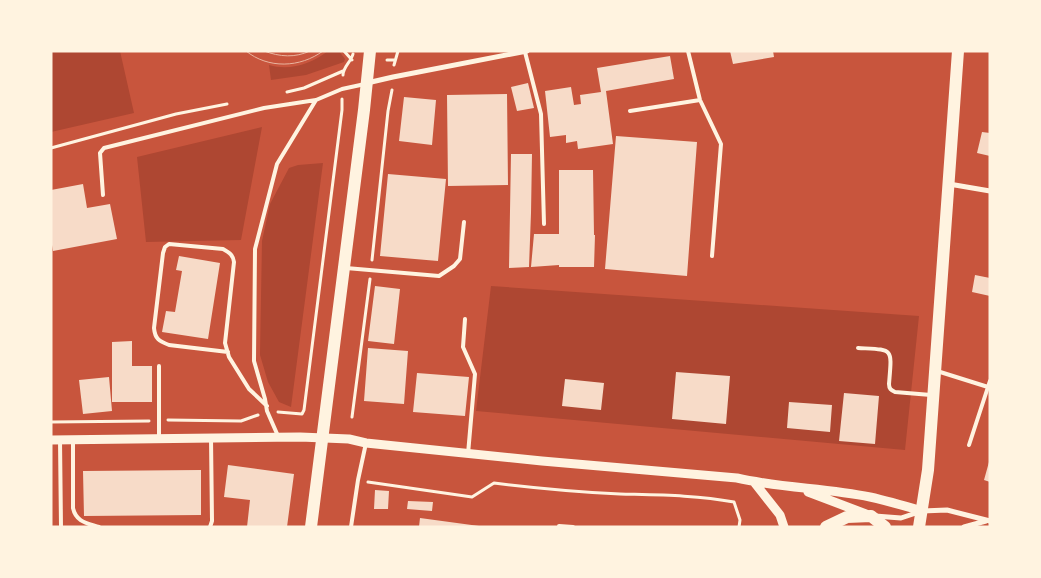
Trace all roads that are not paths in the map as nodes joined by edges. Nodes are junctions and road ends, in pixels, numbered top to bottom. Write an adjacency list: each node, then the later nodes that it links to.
1 (370, 51): 5 (main road)
2 (526, 51): 5 (street); 13 (lane)
3 (688, 51): 7 (lane)
4 (958, 51): 9 (main road)
5 (366, 84): 6 (lane); 15 (main road)
6 (316, 100): 11 (lane); 24 (lane)
7 (700, 100): 8 (lane); 14 (lane)
8 (630, 111)
9 (949, 184): 10 (street); 20 (main road)
10 (990, 191)
11 (103, 196)
12 (464, 222): 15 (lane)
13 (544, 224)
14 (712, 256)
15 (344, 268): 25 (main road)
16 (465, 319): 33 (lane)
17 (858, 348): 23 (lane)
18 (228, 352): 18 (lane); 24 (lane)
19 (159, 366): 28 (lane)
20 (935, 370): 22 (lane); 23 (main road)
21 (990, 381): 22 (lane)
22 (988, 387): 32 (lane)
23 (933, 395): 36 (main road)
24 (267, 409): 27 (lane)
25 (322, 437): 27 (street); 31 (street); 42 (main road)
26 (211, 438): 27 (street); 28 (street); 41 (lane)
27 (279, 438)
28 (159, 439): 30 (street)
29 (56, 440): 30 (street); 39 (lane)
30 (73, 440): 40 (lane)
31 (366, 443): 33 (street); 43 (lane)
32 (969, 445)
33 (468, 454): 34 (street)
34 (754, 482): 35 (street); 46 (street)
35 (794, 486): 36 (street); 37 (street)
36 (922, 511): 37 (street); 38 (street); 49 (main road)
37 (871, 516): 47 (main road); 48 (main road)
38 (989, 520): 50 (street)
39 (61, 527)
40 (99, 527)
41 (210, 527)
42 (311, 527)
43 (351, 527)
44 (559, 527): 45 (lane)
45 (573, 527)
46 (784, 527)
47 (826, 527)
48 (885, 527)
49 (919, 527)
50 (964, 527)

